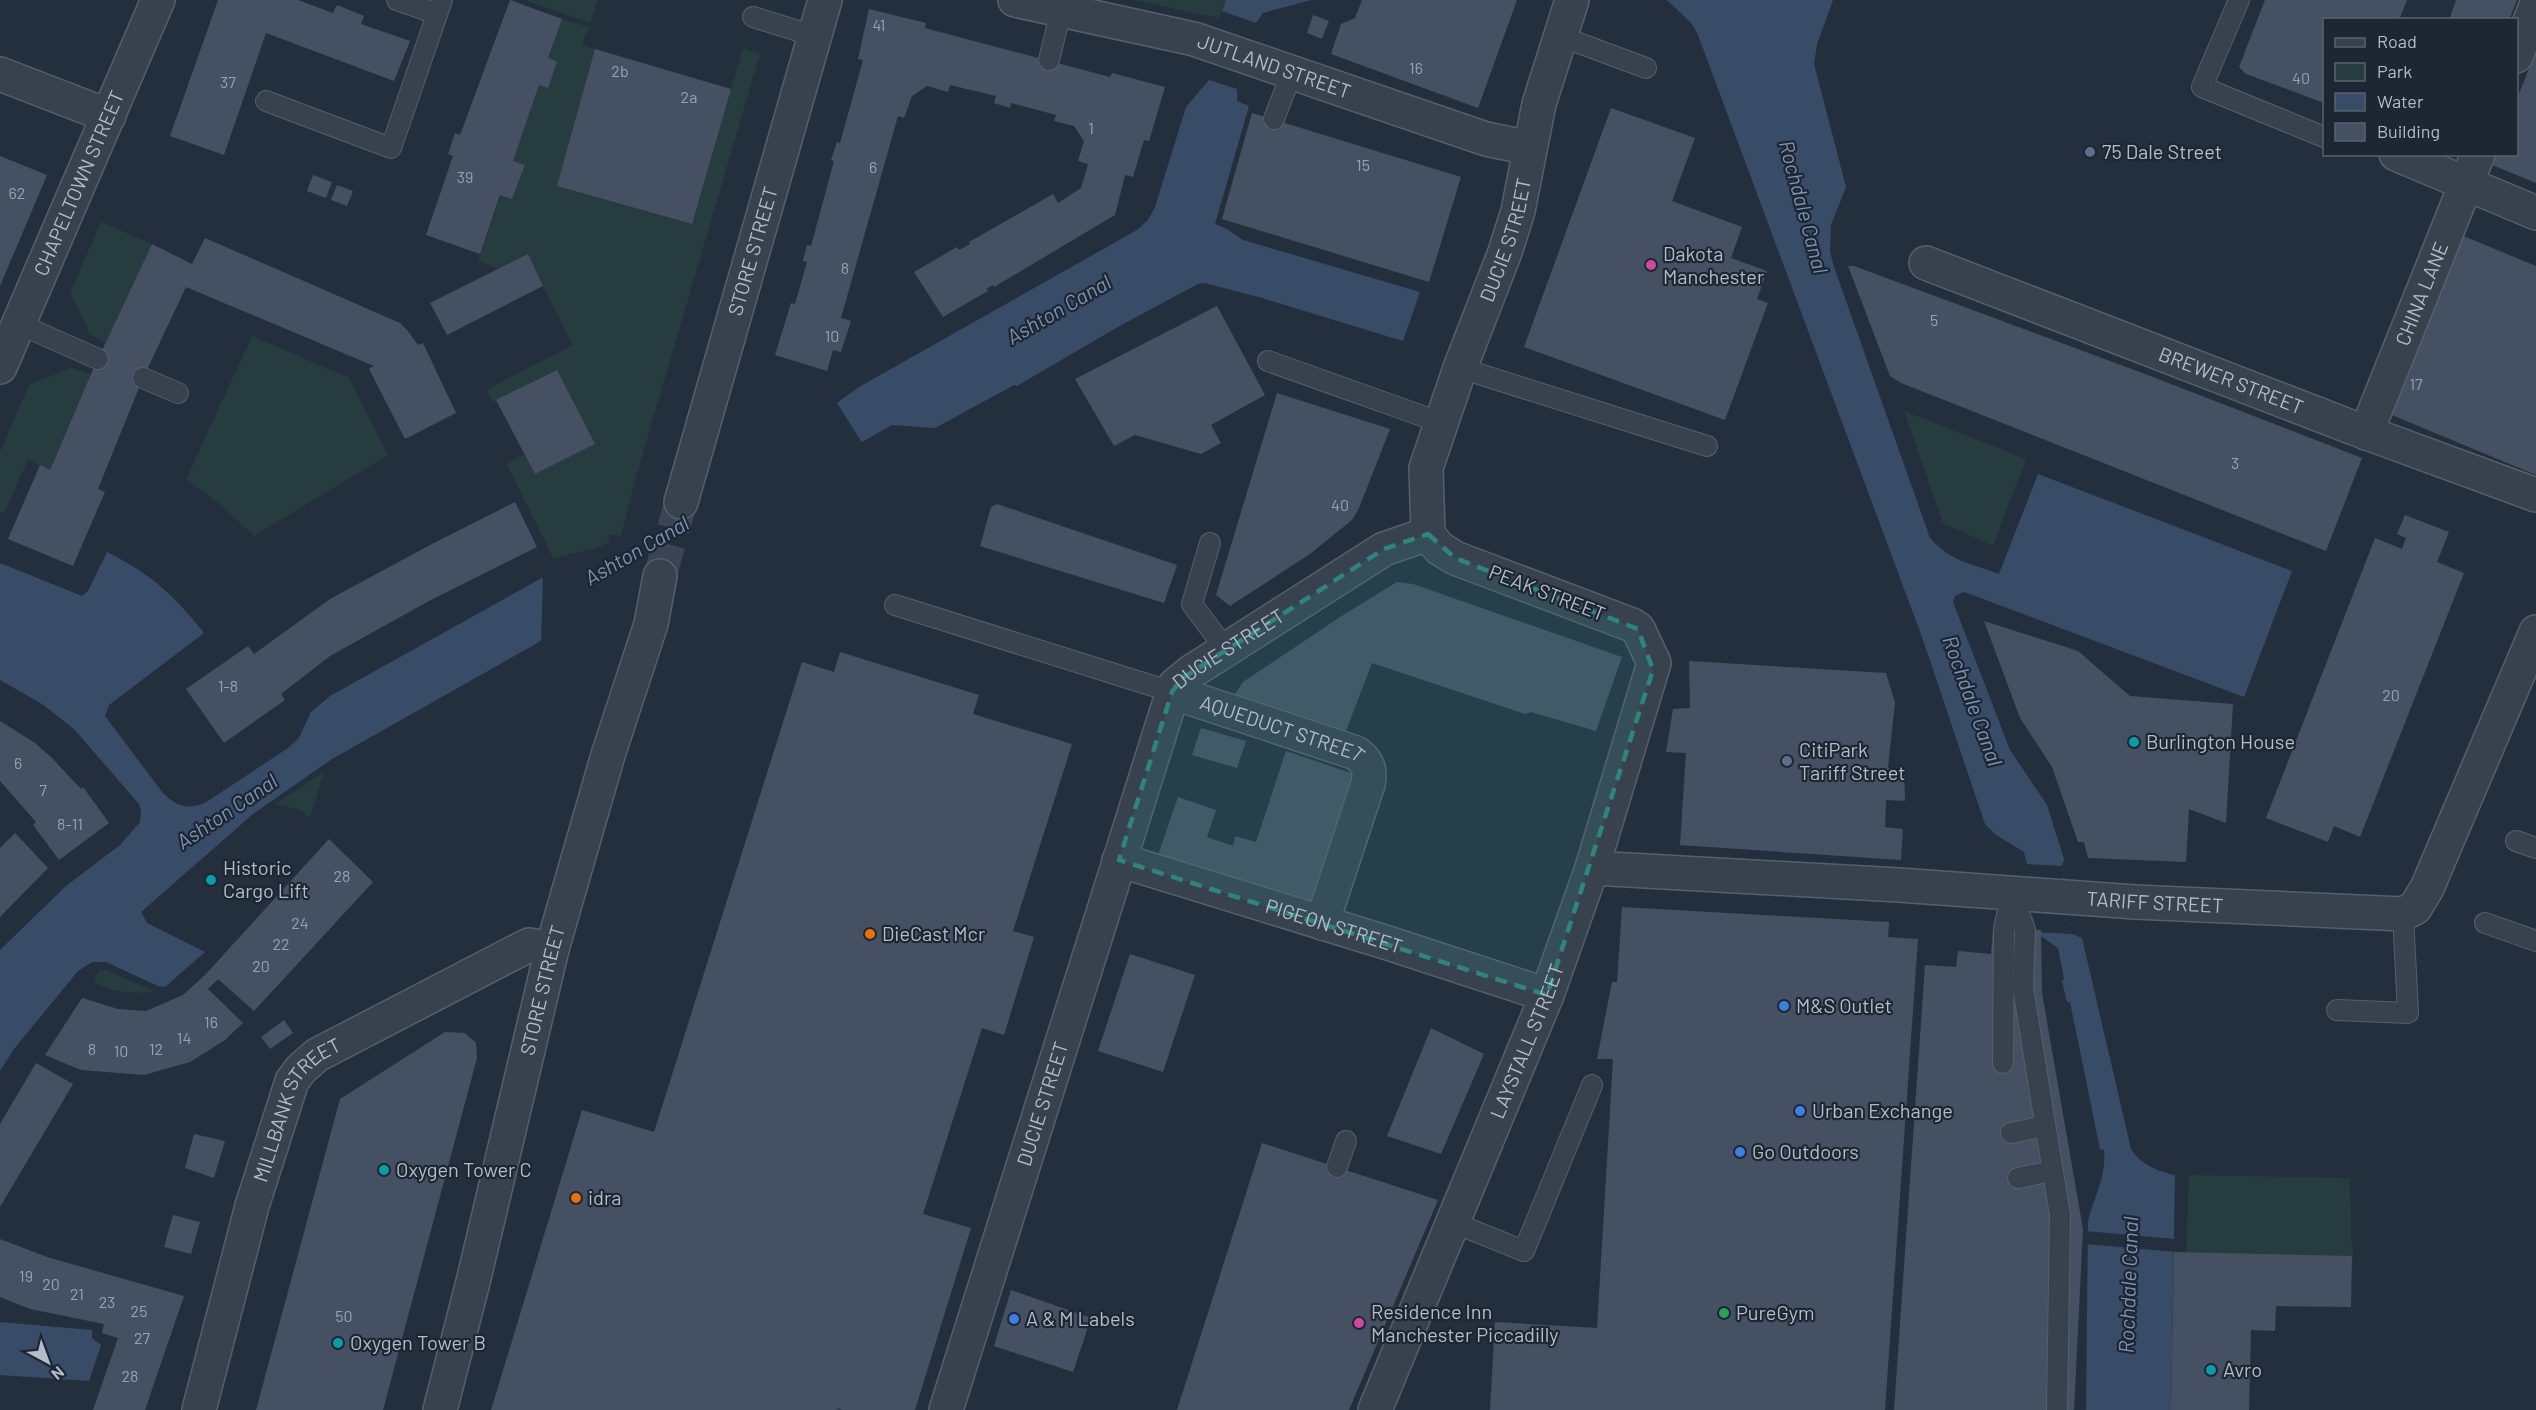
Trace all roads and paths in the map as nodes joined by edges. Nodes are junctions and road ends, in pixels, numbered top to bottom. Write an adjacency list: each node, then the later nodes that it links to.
1 (158, 0): 19 (street, CHAPELTOWN STREET)
2 (397, 0): 8 (lane)
3 (825, 0): 11 (street, STORE STREET)
4 (1015, 0): 9 (street, JUTLAND STREET)
5 (1572, 0): 12 (street, DUCIE STREET)
6 (2239, 0): 21 (lane)
7 (2536, 6): 13 (street)
8 (440, 7): 18 (lane)
9 (1061, 11): 14 (lane); 16 (street, JUTLAND STREET)
10 (753, 17): 11 (lane)
11 (814, 36): 38 (street, STORE STREET)
12 (1560, 36): 15 (lane); 22 (street, DUCIE STREET)
13 (2518, 53)
14 (1049, 60)
15 (1646, 68)
16 (1286, 70): 20 (lane); 22 (street, JUTLAND STREET)
17 (0, 74): 19 (street)
18 (266, 101)
19 (109, 116): 27 (street, CHAPELTOWN STREET)
20 (1274, 120)
21 (2323, 136)
22 (1530, 148): 31 (street, DUCIE STREET)
23 (2406, 156): 24 (street)
24 (2472, 169): 25 (street); 35 (street, CHINA LANE)
25 (2536, 213)
26 (1926, 263): 35 (street, BREWER STREET)
27 (19, 324): 28 (lane); 30 (street, CHAPELTOWN STREET)
28 (98, 359)
29 (1268, 361): 34 (lane)
30 (0, 367)
31 (1460, 368): 34 (street, DUCIE STREET); 36 (lane)
32 (143, 378): 33 (lane)
33 (178, 393)
34 (1442, 423): 39 (street, DUCIE STREET)
35 (2366, 433): 37 (street, BREWER STREET)
36 (1707, 446)
37 (2536, 495)
38 (681, 502)
39 (1428, 534): 44 (street, DUCIE STREET); 45 (street, PEAK STREET)
40 (1210, 543): 44 (lane)
41 (660, 576): 56 (street, STORE STREET)
42 (895, 605): 46 (lane)
43 (2536, 632): 52 (street)
44 (1226, 650): 46 (street, DUCIE STREET)
45 (1654, 663): 50 (street, LAYSTALL STREET)
46 (1172, 692): 49 (street, DUCIE STREET); 53 (street, AQUEDUCT STREET)
47 (2516, 841): 48 (lane)
48 (2536, 848)
49 (1119, 860): 53 (street, PIGEON STREET); 70 (street, DUCIE STREET)
50 (1593, 868): 51 (street, TARIFF STREET); 57 (street, LAYSTALL STREET)
51 (2012, 894): 52 (street, TARIFF STREET); 59 (lane); 61 (lane)
52 (2403, 914): 58 (lane)
53 (1322, 923): 57 (street, PIGEON STREET)
54 (2485, 923): 55 (lane)
55 (2536, 941)
56 (552, 949): 68 (street, MILLBANK STREET); 69 (street, STORE STREET)
57 (1547, 995): 67 (street, LAYSTALL STREET)
58 (2337, 1010)
59 (2003, 1063)
60 (1592, 1085): 67 (lane)
61 (2044, 1126): 62 (lane); 65 (lane)
62 (2011, 1133)
63 (1346, 1142): 64 (lane)
64 (1337, 1167)
65 (2052, 1172): 66 (lane); 72 (lane)
66 (2018, 1178)
67 (1452, 1222): 71 (street, LAYSTALL STREET)
68 (199, 1410)
69 (440, 1410)
70 (946, 1410)
71 (1375, 1410)
72 (2056, 1410)

